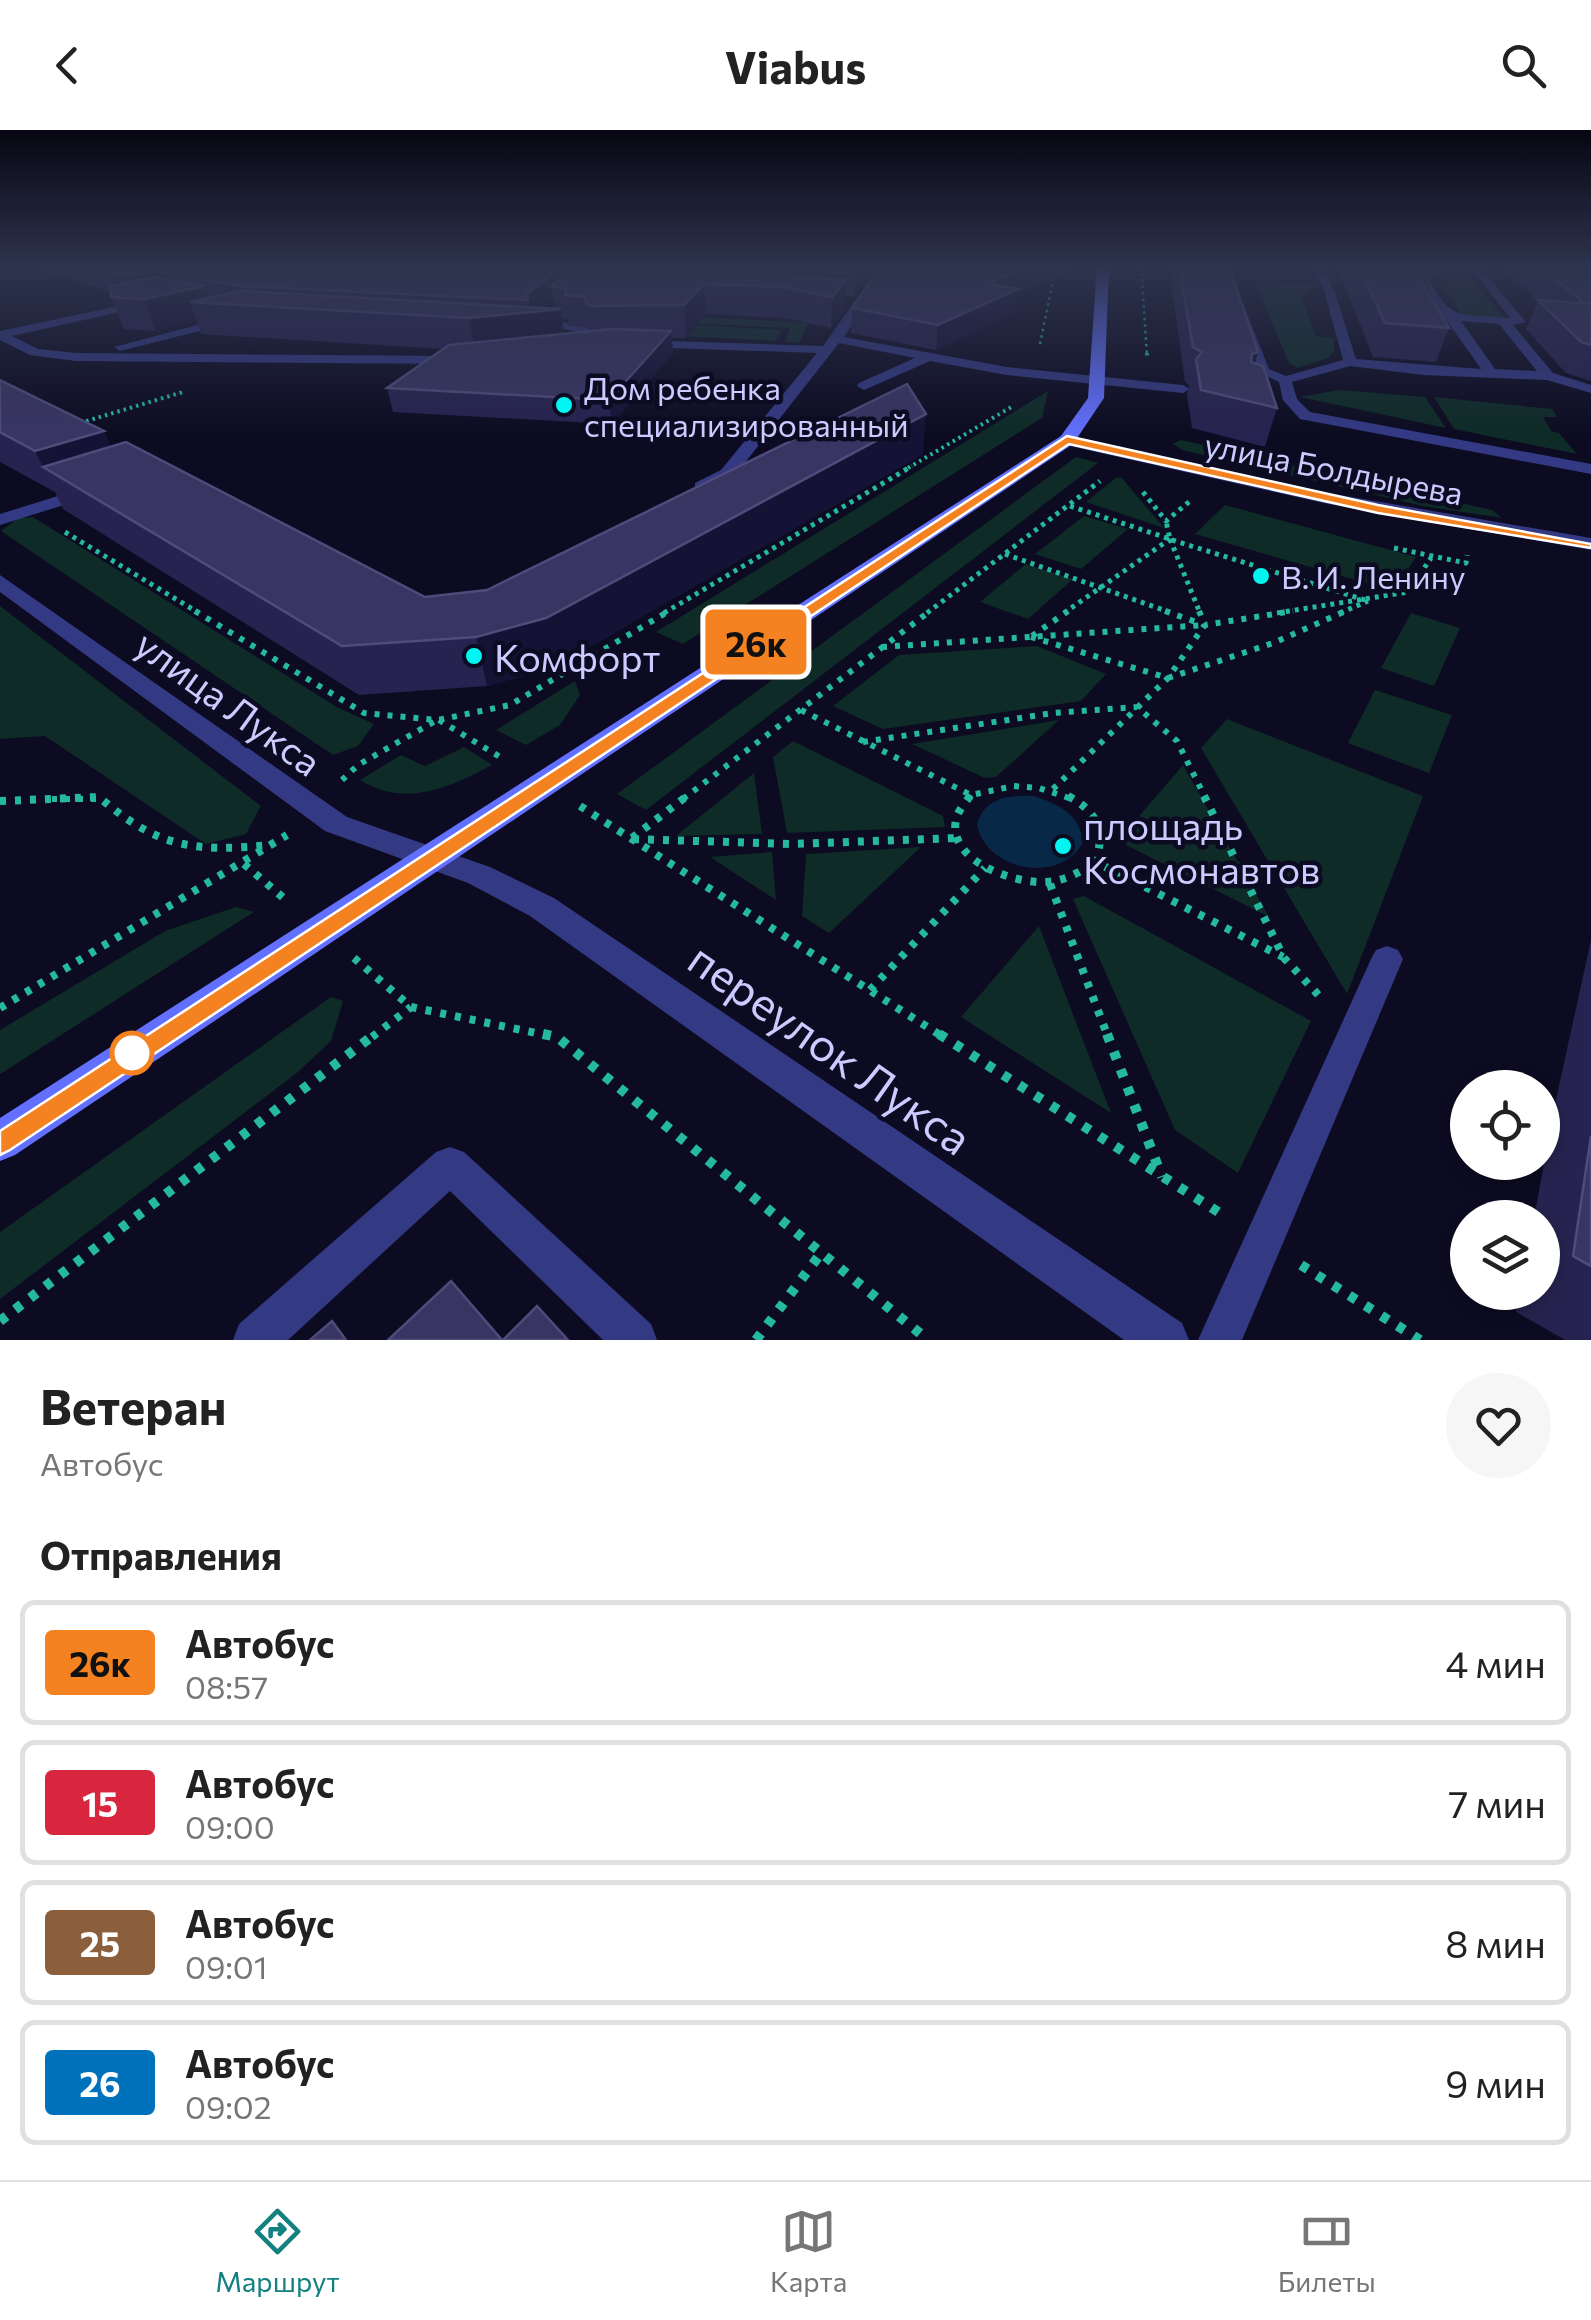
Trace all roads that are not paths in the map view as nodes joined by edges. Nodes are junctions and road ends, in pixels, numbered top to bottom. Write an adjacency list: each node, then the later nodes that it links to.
1 (12, 322): 2 (lane)
2 (59, 322)
3 (220, 322): 19 (lane)
4 (548, 322): 13 (lane)
5 (841, 322): 16 (lane)
6 (1100, 322): 26 (main road)
7 (1245, 322): 25 (lane)
8 (1338, 322): 22 (lane)
9 (1456, 322): 23 (lane)
10 (1504, 322): 24 (lane)
11 (520, 331): 13 (lane)
12 (0, 335): 15 (lane)
13 (636, 339): 14 (lane)
14 (668, 342): 16 (lane); 17 (lane)
15 (18, 344): 18 (lane); 19 (lane)
16 (831, 345): 20 (lane); 35 (lane)
17 (583, 346)
18 (0, 348)
19 (76, 357): 21 (lane)
20 (926, 358): 26 (lane); 27 (lane)
21 (482, 360)
22 (1350, 362): 23 (lane); 25 (lane)
23 (1489, 371): 24 (lane)
24 (1548, 376): 29 (lane)
25 (1285, 380): 31 (lane)
26 (1096, 384): 28 (lane); 32 (main road)
27 (864, 386)
28 (1183, 389)
29 (1591, 389)
30 (1270, 398): 31 (lane)
31 (1290, 400): 34 (lane)
32 (1067, 440): 39 (street, улица Болдырева); 41 (main road)
33 (760, 458): 35 (lane)
34 (1591, 469)
35 (728, 474): 37 (lane)
36 (105, 486): 38 (lane)
37 (675, 500)
38 (0, 520)
39 (1591, 544)
40 (0, 582): 41 (street, улица Лукса)
41 (428, 857): 43 (main road); 46 (street, переулок Лукса)
42 (1387, 958): 47 (lane)
43 (0, 1141)
44 (255, 1340): 45 (lane)
45 (635, 1340)
46 (1166, 1340)
47 (1220, 1340)

